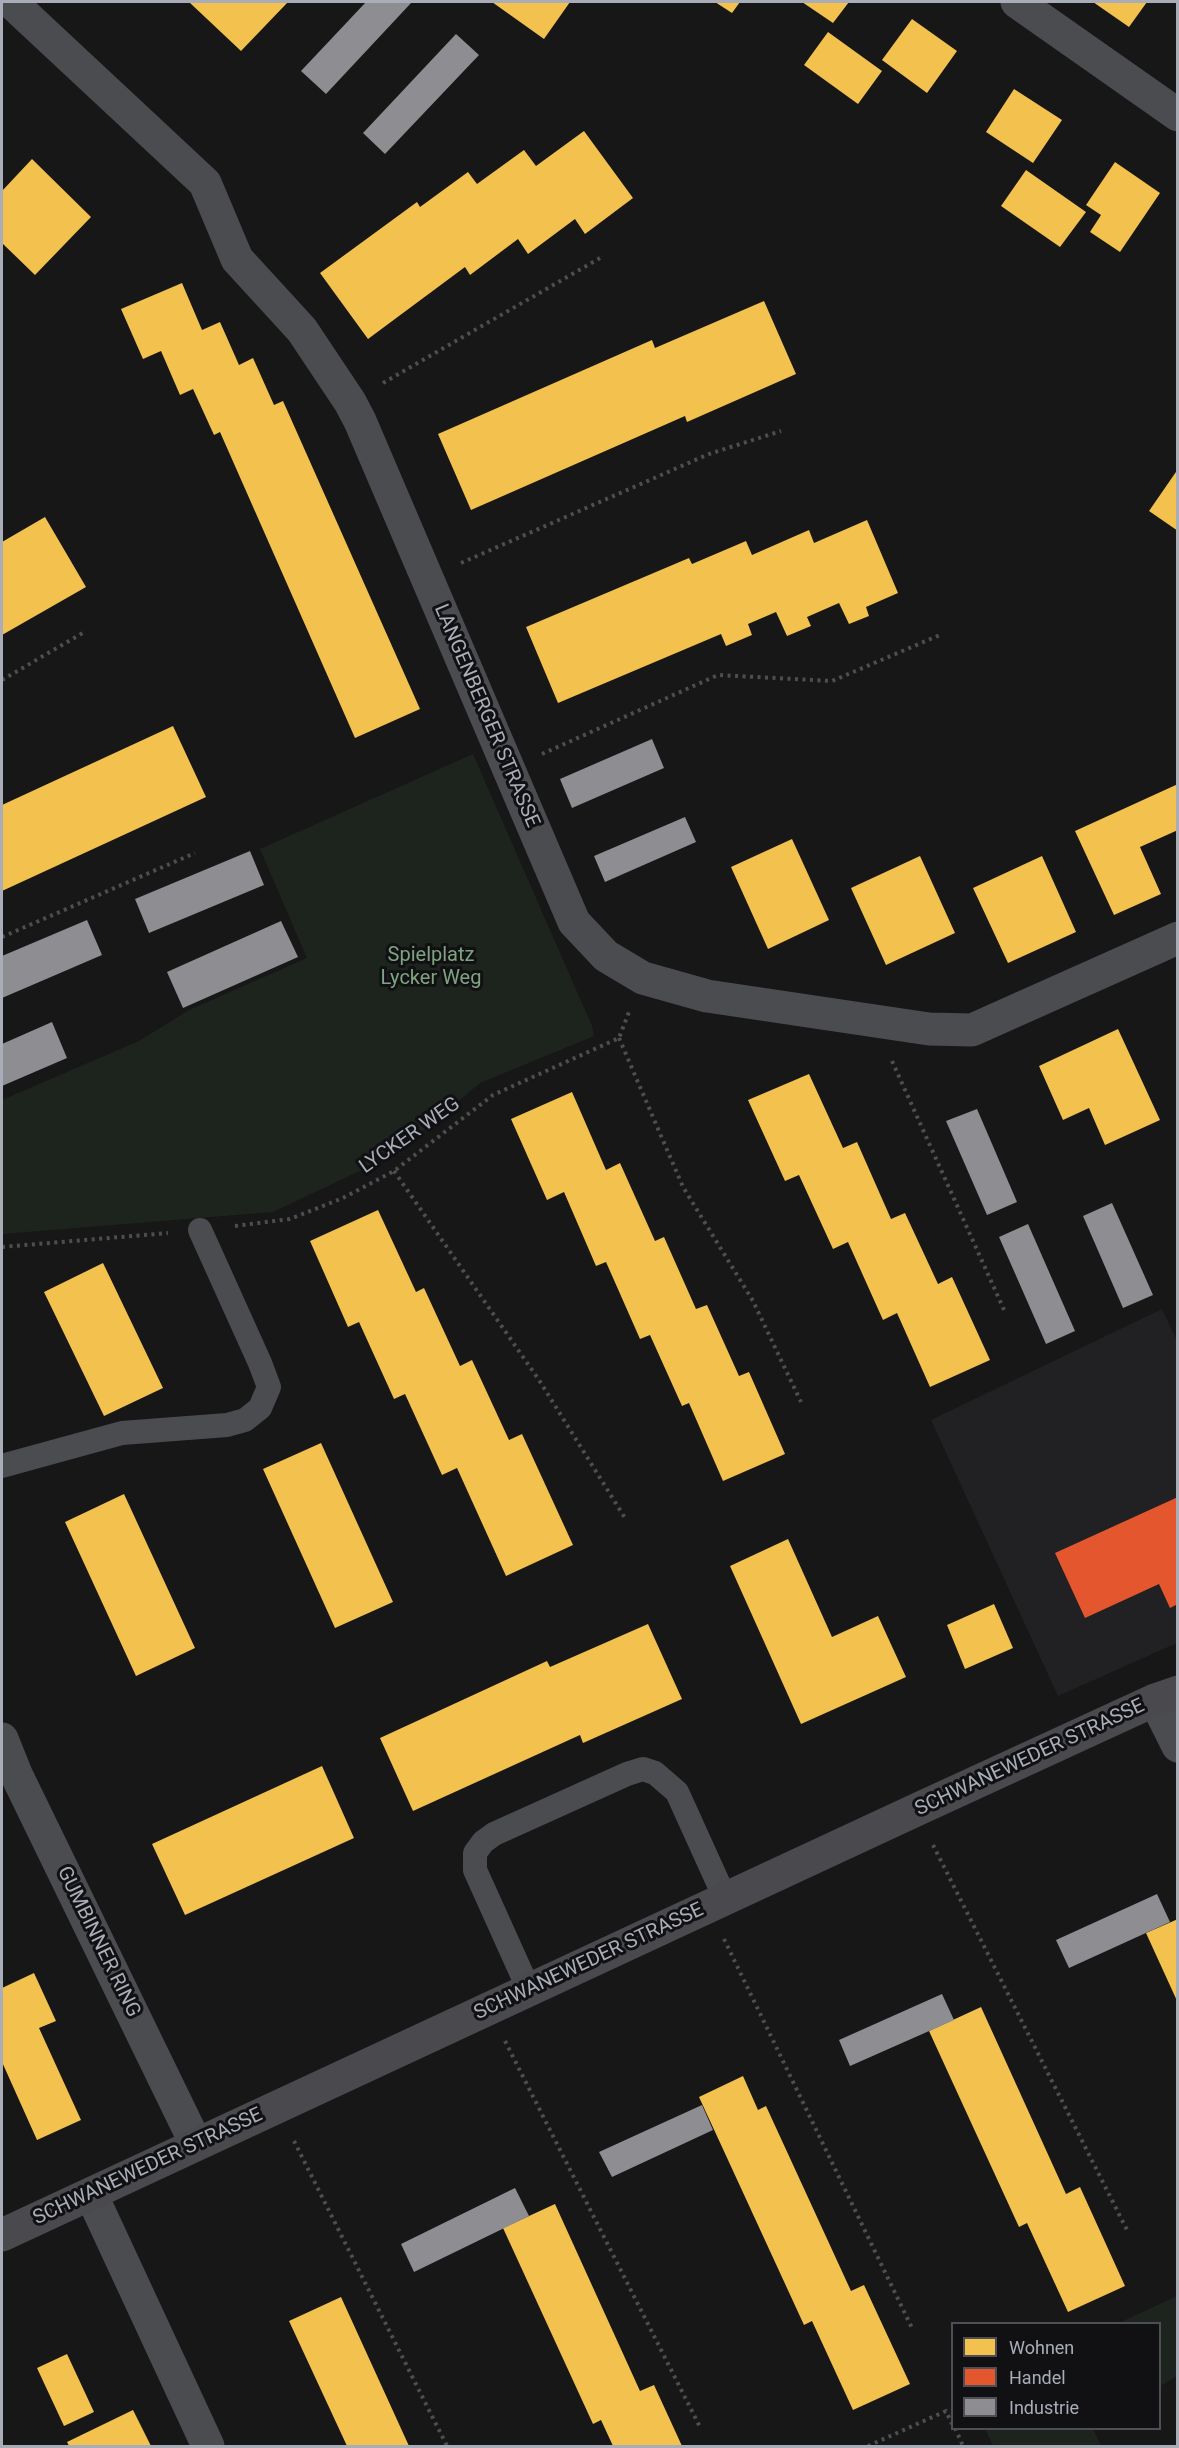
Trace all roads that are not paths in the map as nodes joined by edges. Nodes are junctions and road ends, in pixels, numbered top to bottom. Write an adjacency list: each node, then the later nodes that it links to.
1 (10, 2): 3 (street); 5 (street, LANGENBERGER STRASSE)
2 (1017, 2): 4 (street)
3 (2, 9)
4 (1178, 115)
5 (1178, 938)
6 (200, 1230): 7 (lane)
7 (2, 1466)
8 (1166, 1696): 10 (street); 11 (main road, SCHWANEWEDER STRASSE)
9 (2, 1739): 13 (street, GUMBINNER RING)
10 (1178, 1746)
11 (717, 1902): 12 (main road, SCHWANEWEDER STRASSE); 12 (lane)
12 (529, 1990): 13 (main road, SCHWANEWEDER STRASSE)
13 (196, 2144): 14 (main road, SCHWANEWEDER STRASSE)
14 (91, 2194): 15 (main road, SCHWANEWEDER STRASSE); 16 (street)
15 (2, 2235)
16 (208, 2446)

